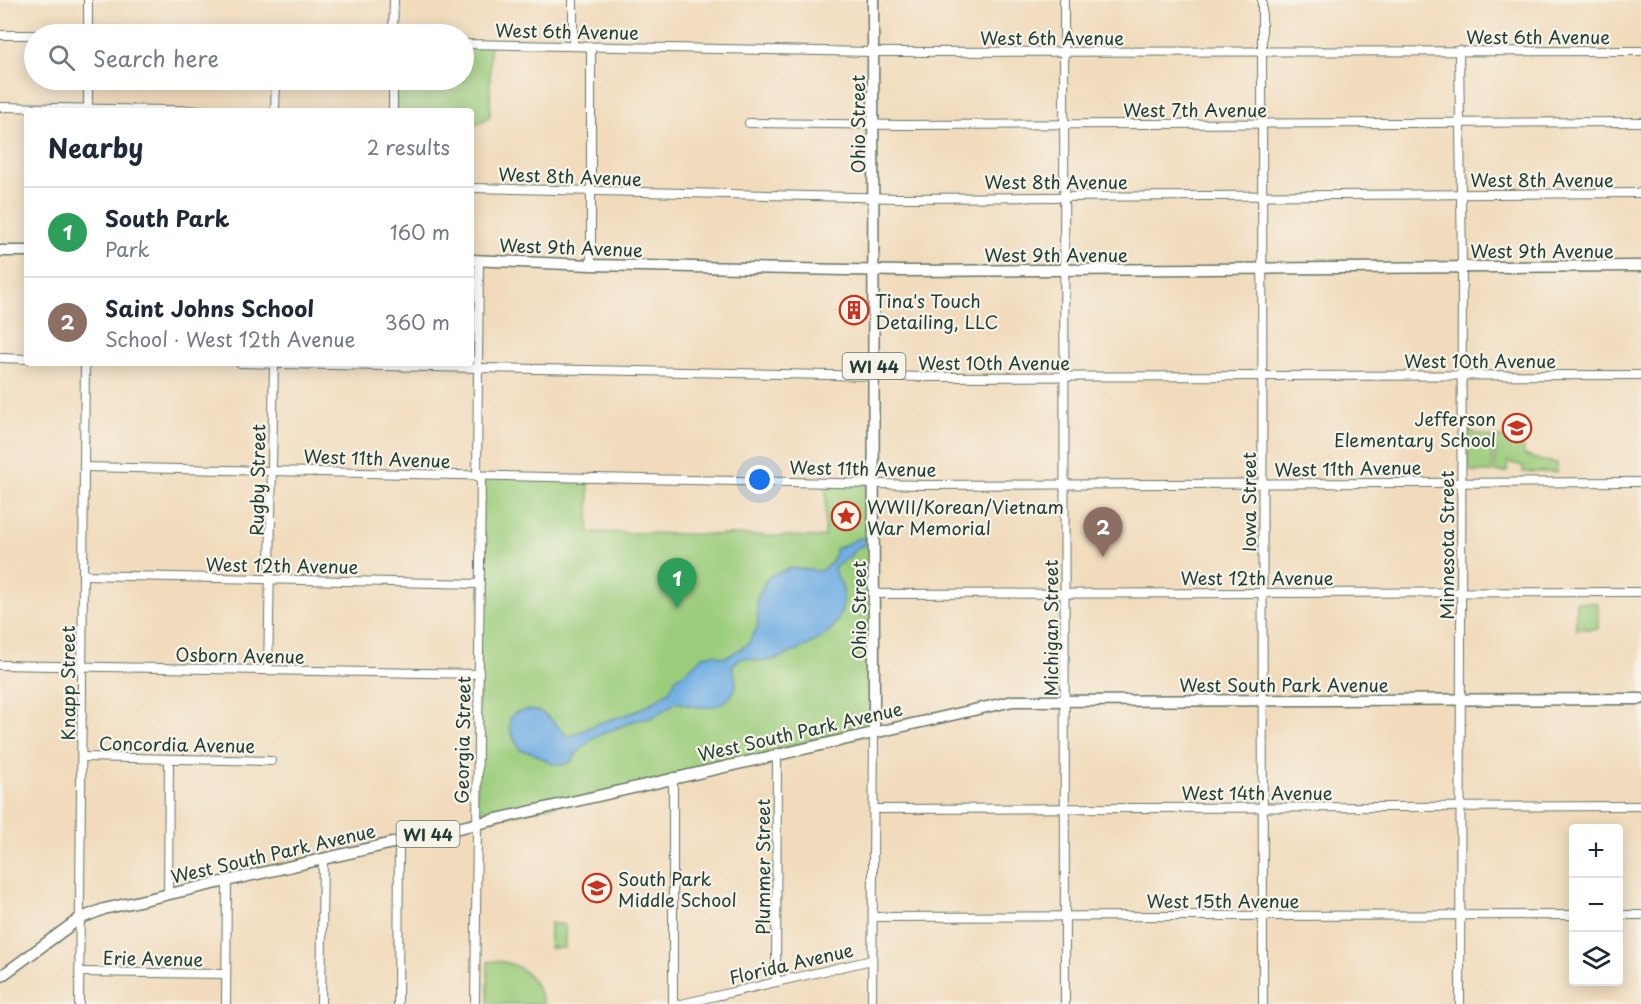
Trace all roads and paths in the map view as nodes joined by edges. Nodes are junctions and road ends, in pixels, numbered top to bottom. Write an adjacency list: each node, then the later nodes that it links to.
1 (88, 0): 7 (street)
2 (394, 0): 8 (street)
3 (573, 0): 12 (street)
4 (873, 0): 17 (main road, Ohio Street / WI 44)
5 (1064, 0): 18 (street, Michigan Street)
6 (1262, 0): 15 (street, Iowa Street)
7 (88, 24)
8 (393, 24)
9 (0, 35): 10 (street)
10 (24, 35)
11 (474, 44): 12 (street, West 6th Avenue)
12 (573, 46): 13 (street, West 6th Avenue)
13 (591, 47): 17 (street, West 6th Avenue); 34 (street)
14 (1459, 50): 15 (street, West 6th Avenue); 16 (street, West 6th Avenue); 30 (street, Minnesota Street)
15 (1261, 51): 18 (street, West 6th Avenue); 29 (street, Iowa Street)
16 (1641, 51)
17 (873, 52): 18 (street, West 6th Avenue); 31 (main road, Ohio Street / WI 44)
18 (1064, 52): 32 (street, Michigan Street)
19 (88, 90): 24 (street)
20 (276, 90): 25 (street)
21 (393, 90): 26 (street)
22 (0, 107): 23 (street)
23 (29, 108)
24 (88, 108)
25 (275, 108)
26 (393, 108)
27 (1641, 122): 30 (street, West 7th Avenue)
28 (749, 123): 31 (street, West 7th Avenue)
29 (1261, 124): 30 (street, West 7th Avenue); 32 (street, West 7th Avenue); 37 (street, Iowa Street)
30 (1460, 124): 36 (street, Minnesota Street)
31 (873, 125): 32 (street, West 7th Avenue); 39 (main road, Ohio Street / WI 44)
32 (1064, 125): 38 (street, Michigan Street)
33 (474, 188): 34 (street, West 8th Avenue)
34 (591, 192): 39 (street, West 8th Avenue); 43 (street)
35 (1641, 193): 36 (street, West 8th Avenue)
36 (1460, 194): 37 (street, West 8th Avenue); 45 (street, Minnesota Street)
37 (1262, 195): 38 (street, West 8th Avenue); 46 (street, Iowa Street)
38 (1064, 196): 39 (street, West 8th Avenue); 47 (street, Michigan Street)
39 (874, 197): 48 (main road, Ohio Street / WI 44)
40 (0, 251): 41 (main road)
41 (24, 251)
42 (475, 260): 43 (main road, West 9th Avenue); 54 (street, Georgia Street)
43 (591, 265): 48 (main road, West 9th Avenue)
44 (1641, 266): 45 (main road, West 9th Avenue)
45 (1462, 267): 46 (main road, West 9th Avenue); 55 (street, Minnesota Street)
46 (1263, 269): 47 (main road, West 9th Avenue); 58 (street, Iowa Street)
47 (1066, 270): 48 (main road, West 9th Avenue); 59 (street, Michigan Street)
48 (875, 271): 57 (main road, Ohio Street / WI 44)
49 (0, 358): 50 (street)
50 (24, 358)
51 (85, 366): 60 (street, Knapp Street)
52 (274, 366): 61 (street, Rugby Street)
53 (396, 366): 54 (street, West 10th Avenue)
54 (478, 368): 57 (street, West 10th Avenue); 62 (street, Georgia Street)
55 (1460, 375): 56 (street, West 10th Avenue); 58 (street, West 10th Avenue); 63 (street, Minnesota Street)
56 (1641, 375)
57 (874, 376): 59 (street, West 10th Avenue); 65 (main road, Ohio Street / WI 44)
58 (1263, 376): 59 (street, West 10th Avenue); 66 (street, Iowa Street)
59 (1066, 377): 67 (street, Michigan Street)
60 (84, 467): 61 (street, West 11th Avenue); 68 (street, Knapp Street)
61 (271, 470): 62 (street, West 11th Avenue); 69 (street, Rugby Street)
62 (479, 476): 65 (street, West 11th Avenue); 70 (street, Georgia Street)
63 (1461, 482): 64 (street, West 11th Avenue); 66 (street, West 11th Avenue); 73 (street, Minnesota Street)
64 (1641, 482)
65 (874, 484): 67 (street, West 11th Avenue); 75 (main road, Ohio Street / WI 44)
66 (1262, 484): 67 (street, West 11th Avenue); 72 (street, Iowa Street)
67 (1064, 485): 71 (street, Michigan Street)
68 (83, 575): 69 (street, West 12th Avenue); 77 (street, Knapp Street)
69 (270, 580): 70 (street, West 12th Avenue); 78 (street, Rugby Street)
70 (480, 584): 79 (street, Georgia Street)
71 (1064, 592): 72 (street, West 12th Avenue); 75 (street, West 12th Avenue); 82 (street, Michigan Street)
72 (1264, 592): 73 (street, West 12th Avenue); 83 (street, Iowa Street)
73 (1461, 592): 74 (street, West 12th Avenue); 80 (street, Minnesota Street)
74 (1641, 592)
75 (874, 594): 84 (main road, Ohio Street / WI 44)
76 (0, 665): 77 (street, Osborn Avenue)
77 (82, 667): 78 (street, Osborn Avenue); 86 (street, Knapp Street)
78 (268, 670): 79 (street, Osborn Avenue)
79 (478, 674): 95 (street, Georgia Street)
80 (1460, 699): 81 (main road, West South Park Avenue); 83 (main road, West South Park Avenue); 93 (street, Minnesota Street)
81 (1641, 699)
82 (1065, 700): 83 (main road, West South Park Avenue); 84 (main road, West South Park Avenue); 91 (street, Michigan Street)
83 (1263, 701): 92 (street, Iowa Street)
84 (874, 731): 85 (main road, West South Park Avenue / WI 44); 94 (street, Ohio Street)
85 (777, 753): 89 (main road, West South Park Avenue / WI 44); 112 (street, Plummer Street)
86 (82, 757): 87 (street, Concordia Avenue); 107 (street, Knapp Street)
87 (169, 760): 88 (street, Concordia Avenue); 99 (street)
88 (271, 761)
89 (673, 777): 95 (main road, West South Park Avenue / WI 44); 118 (street)
90 (1641, 806): 93 (street, West 14th Avenue)
91 (1065, 807): 92 (street, West 14th Avenue); 94 (street, West 14th Avenue); 100 (street, Michigan Street)
92 (1263, 807): 93 (street, West 14th Avenue); 101 (street, Iowa Street)
93 (1461, 807): 102 (street, Minnesota Street)
94 (874, 809): 106 (street, Ohio Street)
95 (476, 823): 96 (main road, West South Park Avenue / WI 44); 117 (street, Georgia Street)
96 (399, 841): 97 (main road, West South Park Avenue / WI 44); 116 (street)
97 (323, 858): 98 (main road, West South Park Avenue / WI 44); 115 (street)
98 (227, 880): 99 (main road, West South Park Avenue / WI 44); 110 (street)
99 (168, 894): 107 (main road, West South Park Avenue / WI 44)
100 (1066, 915): 101 (street, West 15th Avenue); 106 (street, West 15th Avenue); 121 (street, Michigan Street)
101 (1263, 915): 102 (street, West 15th Avenue); 122 (street, Iowa Street)
102 (1460, 915): 103 (street, West 15th Avenue); 123 (street, Minnesota Street)
103 (1569, 915)
104 (1623, 915): 105 (street)
105 (1641, 915)
106 (873, 916): 108 (street, Ohio Street)
107 (80, 919): 109 (street, Knapp Street); 111 (main road, West South Park Avenue / WI 44)
108 (872, 960): 112 (street, Florida Avenue); 120 (street, Ohio Street)
109 (80, 972): 110 (street, Erie Avenue); 113 (street, Knapp Street)
110 (226, 974): 114 (street)
111 (0, 977)
112 (777, 981): 119 (street, Florida Avenue)
113 (79, 1004)
114 (226, 1004)
115 (321, 1004)
116 (398, 1004)
117 (475, 1004)
118 (673, 1004)
119 (681, 1004)
120 (872, 1004)
121 (1065, 1004)
122 (1263, 1004)
123 (1460, 1004)

